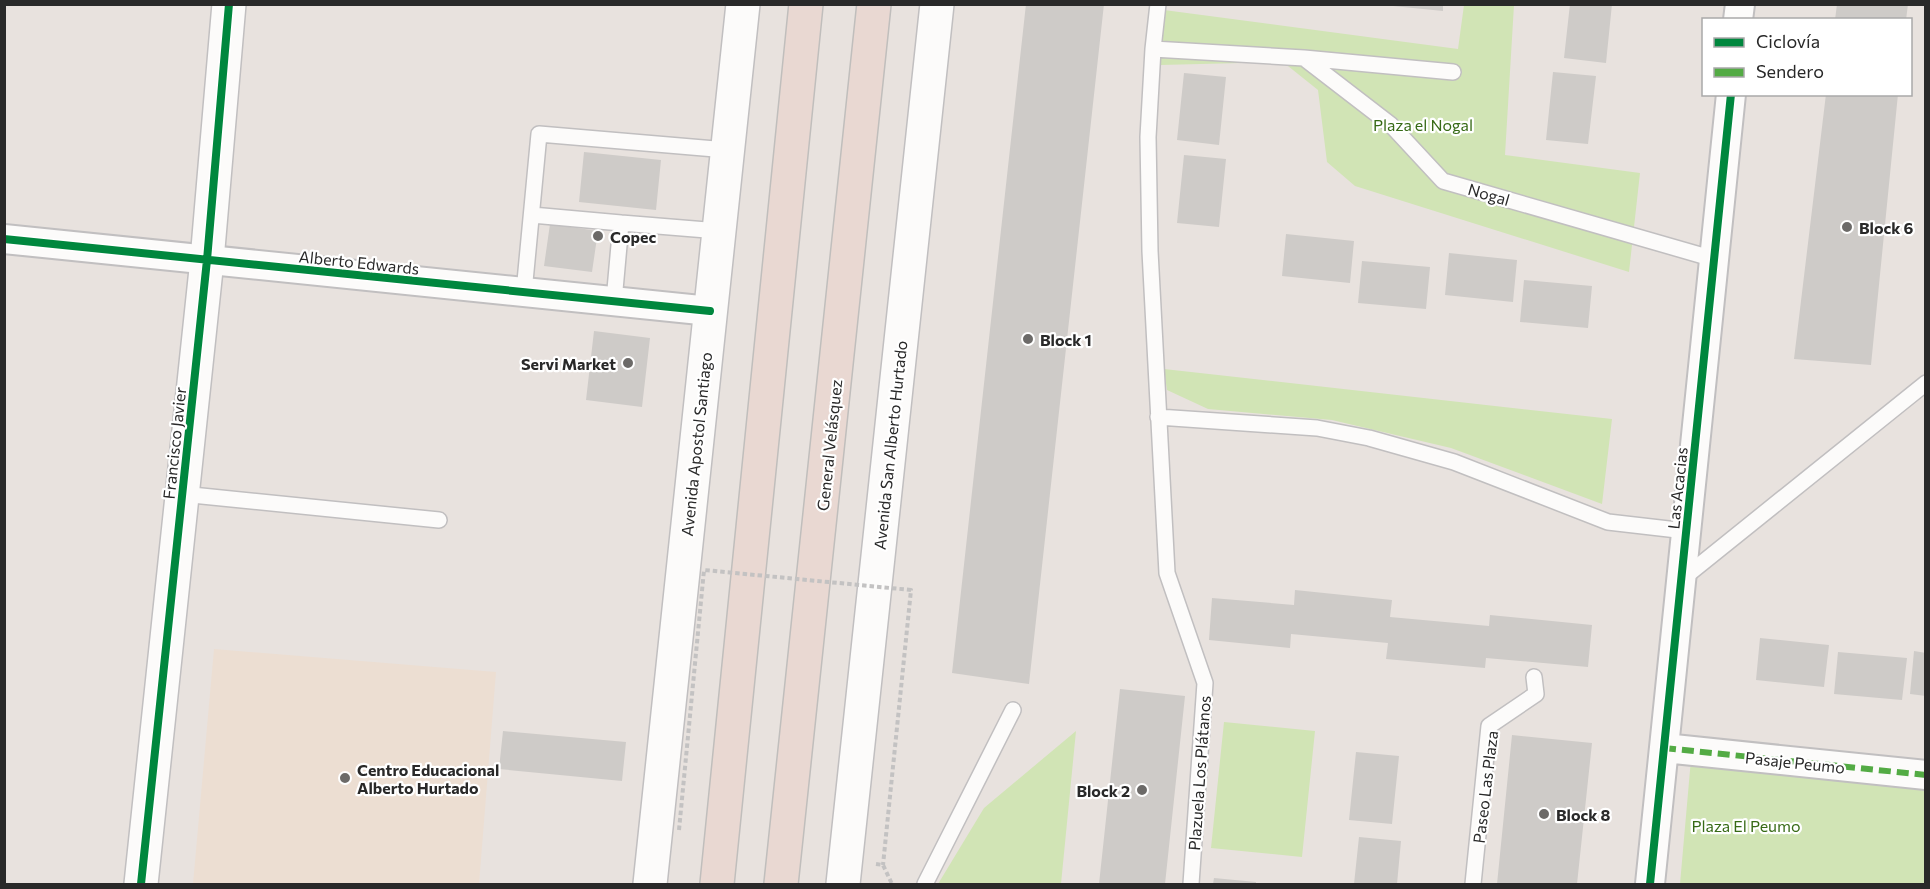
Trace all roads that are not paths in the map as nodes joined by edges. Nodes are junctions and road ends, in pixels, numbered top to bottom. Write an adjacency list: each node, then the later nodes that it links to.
1 (229, 4): 17 (main road, Francisco Javier)
2 (743, 4): 11 (main road, Avenida Apostol Santiago)
3 (806, 4): 33 (highway)
4 (874, 4): 34 (highway, General Velásquez)
5 (937, 4): 35 (main road, Avenida San Alberto Hurtado)
6 (1158, 4): 7 (lane, Plazuela Los Plátanos)
7 (1153, 49): 8 (lane); 22 (lane, Plazuela Los Plátanos)
8 (1304, 58): 9 (lane); 16 (lane, Nogal)
9 (1453, 72)
10 (1731, 96): 16 (street, Las Acacias)
11 (727, 150): 12 (lane); 14 (main road, Avenida Apostol Santiago)
12 (531, 214): 13 (lane); 18 (lane)
13 (621, 223): 14 (lane); 19 (lane)
14 (719, 231): 20 (main road, Avenida Apostol Santiago)
15 (4, 239): 17 (street, Alberto Edwards)
16 (1714, 258): 25 (street, Las Acacias)
17 (207, 260): 18 (street, Alberto Edwards); 23 (main road, Francisco Javier)
18 (524, 292): 19 (street, Alberto Edwards)
19 (614, 301): 20 (street, Alberto Edwards)
20 (710, 311): 32 (main road, Avenida Apostol Santiago)
21 (1926, 383): 26 (lane)
22 (1158, 417): 25 (lane); 37 (lane, Plazuela Los Plátanos)
23 (182, 494): 24 (lane); 31 (main road, Francisco Javier)
24 (439, 520)
25 (1686, 531): 26 (street, Las Acacias)
26 (1681, 580): 29 (street, Las Acacias)
27 (1534, 677): 38 (lane, Paseo Las Plaza)
28 (1013, 710): 36 (lane)
29 (1664, 748): 30 (street, Pasaje Peumo); 39 (street, Las Acacias)
30 (1926, 776)
31 (141, 885)
32 (650, 885)
33 (717, 885)
34 (782, 885)
35 (843, 885)
36 (925, 885)
37 (1191, 885)
38 (1473, 885)
39 (1650, 885)

